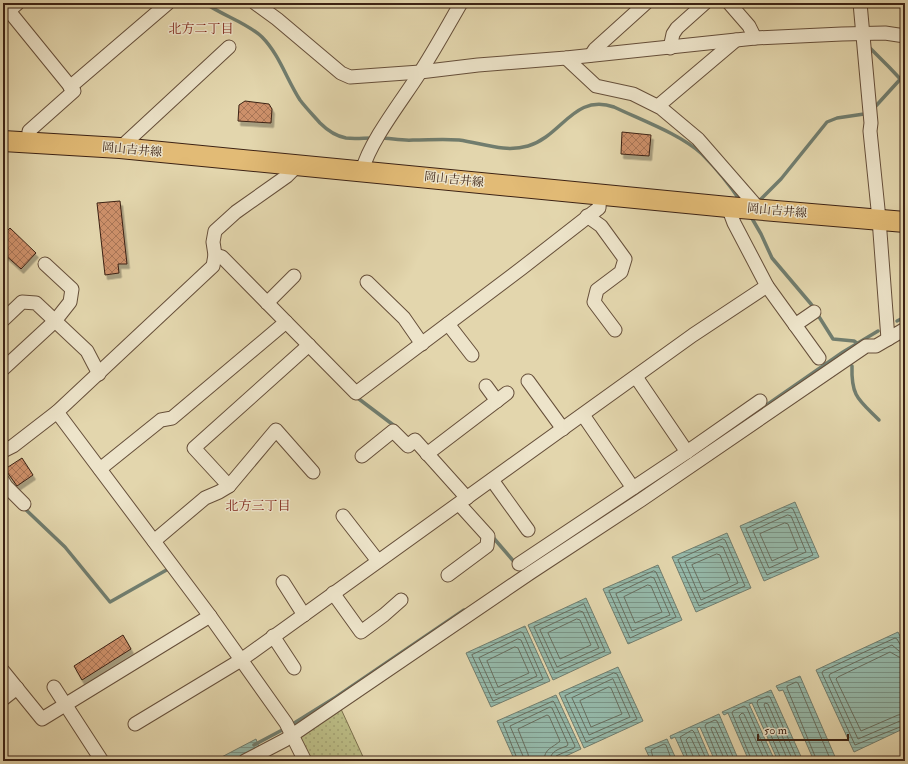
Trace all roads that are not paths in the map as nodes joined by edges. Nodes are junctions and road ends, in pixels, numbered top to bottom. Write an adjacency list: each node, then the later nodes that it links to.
1 (18, 3): 18 (street)
2 (255, 3): 17 (street)
3 (461, 3): 17 (street)
4 (646, 3): 15 (street)
5 (705, 3): 14 (street)
6 (729, 3): 11 (street)
7 (860, 3): 9 (street)
8 (159, 6): 18 (street)
9 (862, 34): 10 (street); 11 (street); 28 (street)
10 (905, 36)
11 (755, 38): 12 (street)
12 (736, 40): 14 (street); 19 (street)
13 (229, 47): 22 (street)
14 (670, 48): 15 (street)
15 (590, 55): 16 (street)
16 (566, 58): 17 (street); 19 (street)
17 (420, 72): 24 (street)
18 (70, 87): 21 (street)
19 (658, 106): 26 (street)
20 (3, 141): 21 (main road, 岡山吉井線)
21 (29, 142): 22 (main road, 岡山吉井線)
22 (120, 148): 23 (main road, 岡山吉井線)
23 (296, 165): 24 (main road, 岡山吉井線); 30 (street)
24 (362, 171): 25 (main road, 岡山吉井線)
25 (600, 194): 26 (main road, 岡山吉井線); 27 (street)
26 (748, 207): 28 (main road, 岡山吉井線); 34 (street)
27 (588, 216): 40 (street); 42 (street)
28 (879, 219): 29 (main road, 岡山吉井線); 44 (street)
29 (905, 222)
30 (215, 254): 35 (street); 50 (street)
31 (45, 264): 38 (street)
32 (294, 276): 35 (street)
33 (367, 282): 45 (street)
34 (767, 286): 41 (street); 51 (street)
35 (267, 303): 39 (street)
36 (814, 312): 41 (street)
37 (3, 320): 38 (street)
38 (54, 321): 49 (street); 50 (street)
39 (284, 324): 46 (street); 62 (street)
40 (448, 324): 45 (street); 47 (street)
41 (795, 325): 48 (street)
42 (615, 330)
43 (905, 330): 44 (street)
44 (888, 339): 73 (street)
45 (422, 344): 46 (street)
46 (307, 347): 66 (street)
47 (472, 356)
48 (819, 358)
49 (3, 369)
50 (99, 374): 55 (street)
51 (636, 377): 56 (street); 59 (street)
52 (528, 381): 57 (street)
53 (486, 386): 60 (street)
54 (760, 401): 59 (street)
55 (57, 412): 58 (street); 62 (street)
56 (583, 415): 57 (street); 67 (street)
57 (563, 429): 64 (street)
58 (3, 451)
59 (687, 452): 67 (street)
60 (428, 454): 61 (street); 68 (street)
61 (362, 456)
62 (100, 469): 72 (street)
63 (313, 472): 66 (street)
64 (492, 480): 68 (street); 71 (street)
65 (3, 481): 69 (street)
66 (229, 486): 72 (street)
67 (633, 488): 73 (street)
68 (463, 501): 74 (street); 76 (street)
69 (24, 504)
70 (343, 516): 74 (street)
71 (528, 530)
72 (154, 541): 81 (street)
73 (549, 553): 75 (street); 91 (street)
74 (378, 561): 78 (street)
75 (520, 564)
76 (448, 575)
77 (283, 582): 80 (street)
78 (333, 593): 79 (street); 80 (street)
79 (401, 600)
80 (304, 614): 82 (street)
81 (207, 618): 83 (street); 89 (street)
82 (273, 636): 83 (street); 84 (street)
83 (238, 662): 90 (street); 91 (street)
84 (294, 668)
85 (3, 671): 87 (street)
86 (54, 687): 89 (street)
87 (17, 688): 88 (street); 89 (street)
88 (3, 699)
89 (66, 704): 92 (street)
90 (135, 724)
91 (289, 729): 93 (street); 94 (street)
92 (102, 761)
93 (245, 761)
94 (305, 761)

